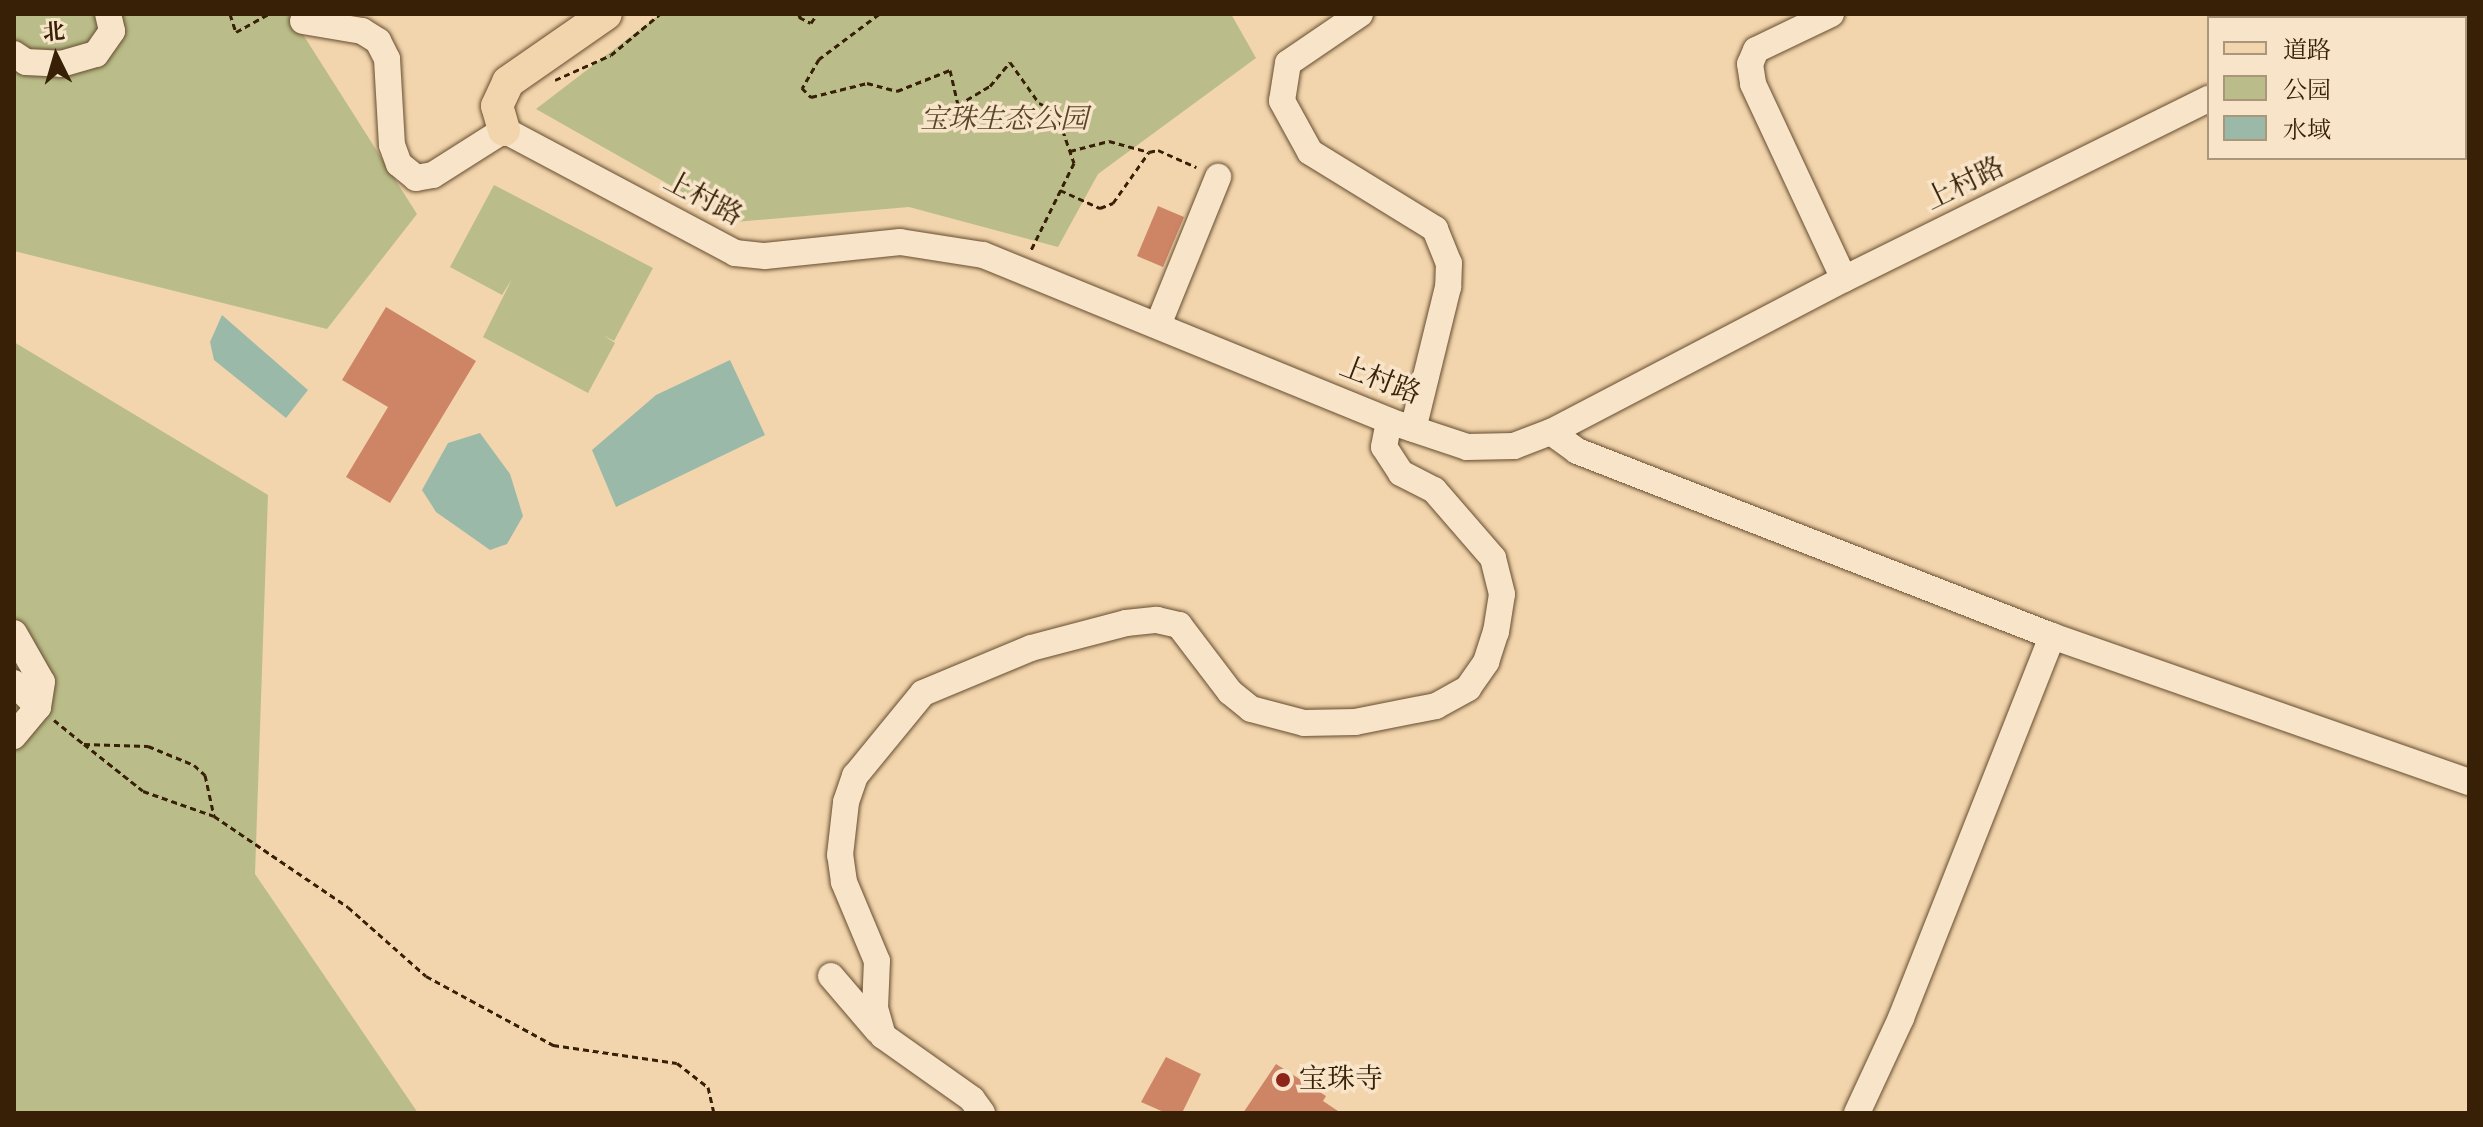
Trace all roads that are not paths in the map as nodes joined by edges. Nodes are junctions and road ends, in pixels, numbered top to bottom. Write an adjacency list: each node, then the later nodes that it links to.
1 (108, 14): 6 (street)
2 (606, 14): 8 (main road)
3 (1360, 14): 12 (street)
4 (1831, 14): 10 (street)
5 (303, 21): 8 (street)
6 (14, 54)
7 (2207, 100): 10 (street, 上村路)
8 (504, 130): 11 (street, 上村路)
9 (1218, 177): 11 (street)
10 (1844, 279): 13 (street, 上村路)
11 (1158, 325): 12 (street, 上村路)
12 (1401, 425): 13 (street, 上村路); 21 (street)
13 (1551, 432): 15 (street)
14 (14, 633): 17 (street)
15 (2052, 636): 19 (street); 23 (street)
16 (14, 683): 17 (street)
17 (38, 707): 18 (street)
18 (14, 736)
19 (2469, 782)
20 (831, 976): 21 (street)
21 (883, 1036): 22 (street)
22 (982, 1113)
23 (1857, 1113)

